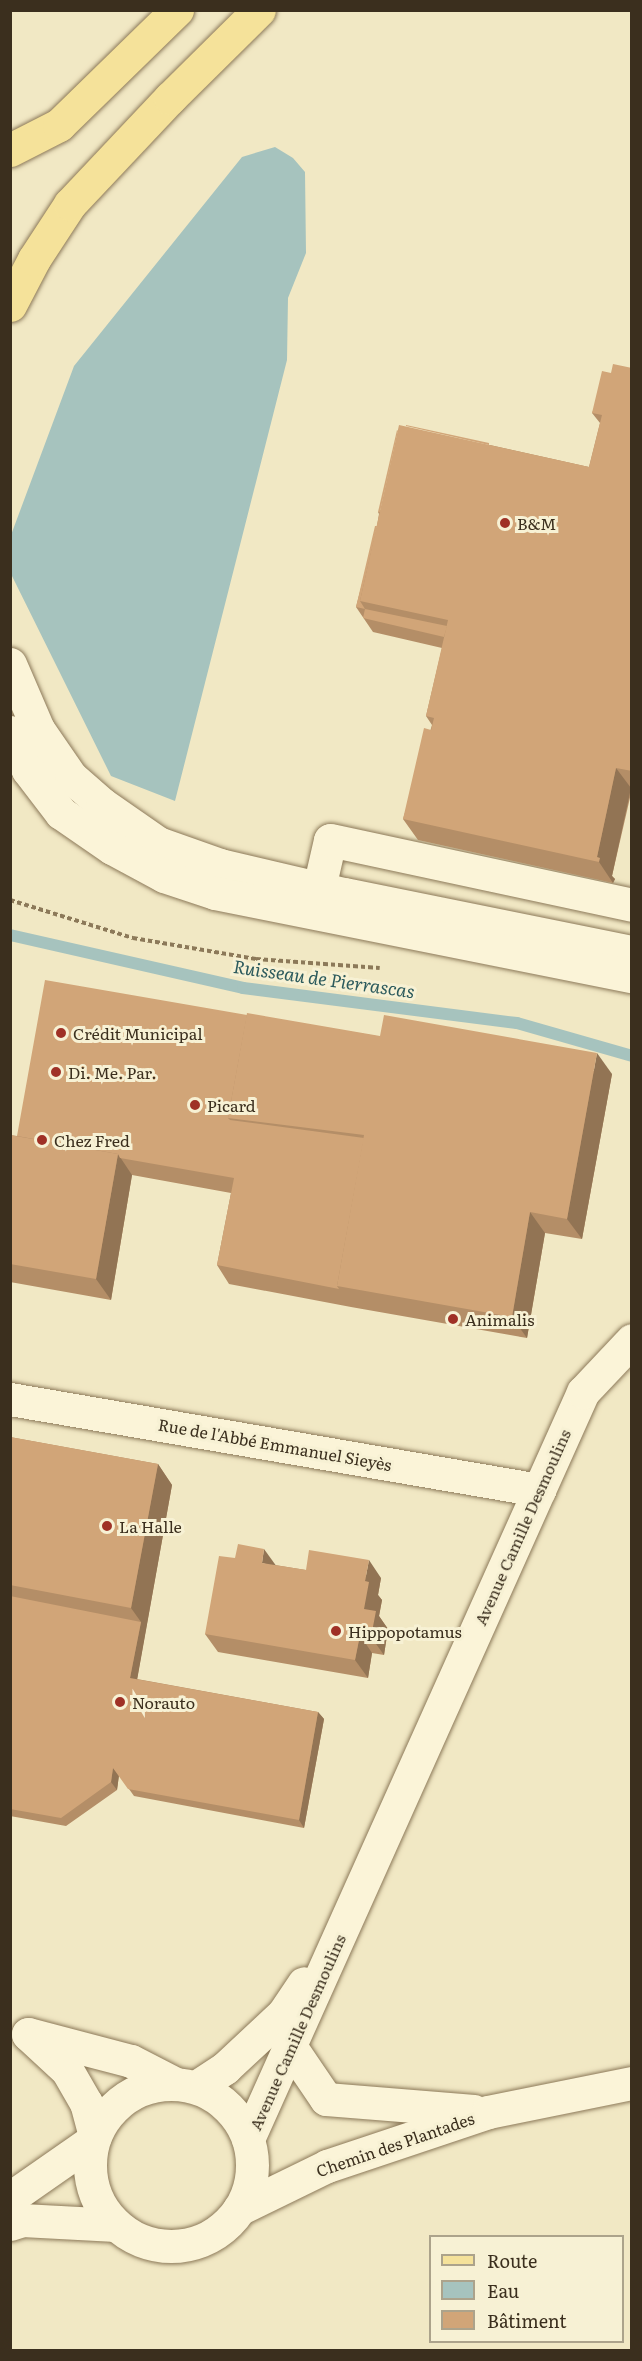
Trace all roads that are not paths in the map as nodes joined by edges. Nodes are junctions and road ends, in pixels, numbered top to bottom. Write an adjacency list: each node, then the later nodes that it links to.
1 (177, 10): 3 (main road)
2 (259, 10): 4 (main road)
3 (10, 150)
4 (10, 305)
5 (10, 664): 8 (street)
6 (10, 732): 7 (street)
7 (19, 778): 11 (street)
8 (319, 888): 9 (street); 10 (street)
9 (632, 905)
10 (632, 952)
11 (632, 976)
12 (632, 1340): 14 (street, Avenue Camille Desmoulins)
13 (10, 1399): 14 (street, Rue de l'Abbé Emmanuel Sieyès)
14 (539, 1490): 15 (street, Avenue Camille Desmoulins)
15 (345, 1925): 17 (street, Avenue Camille Desmoulins); 19 (street, Avenue Camille Desmoulins)
16 (19, 2031): 19 (street); 21 (street)
17 (290, 2046): 20 (street, Chemin des Plantades); 22 (street, Avenue Camille Desmoulins)
18 (632, 2083): 20 (street, Chemin des Plantades)
19 (185, 2085): 21 (street); 22 (street)
20 (488, 2112): 24 (street, Chemin des Plantades)
21 (94, 2138): 23 (street); 26 (street)
22 (248, 2139): 24 (street)
23 (10, 2198)
24 (239, 2209): 26 (street)
25 (10, 2224): 26 (street)
26 (116, 2225)

